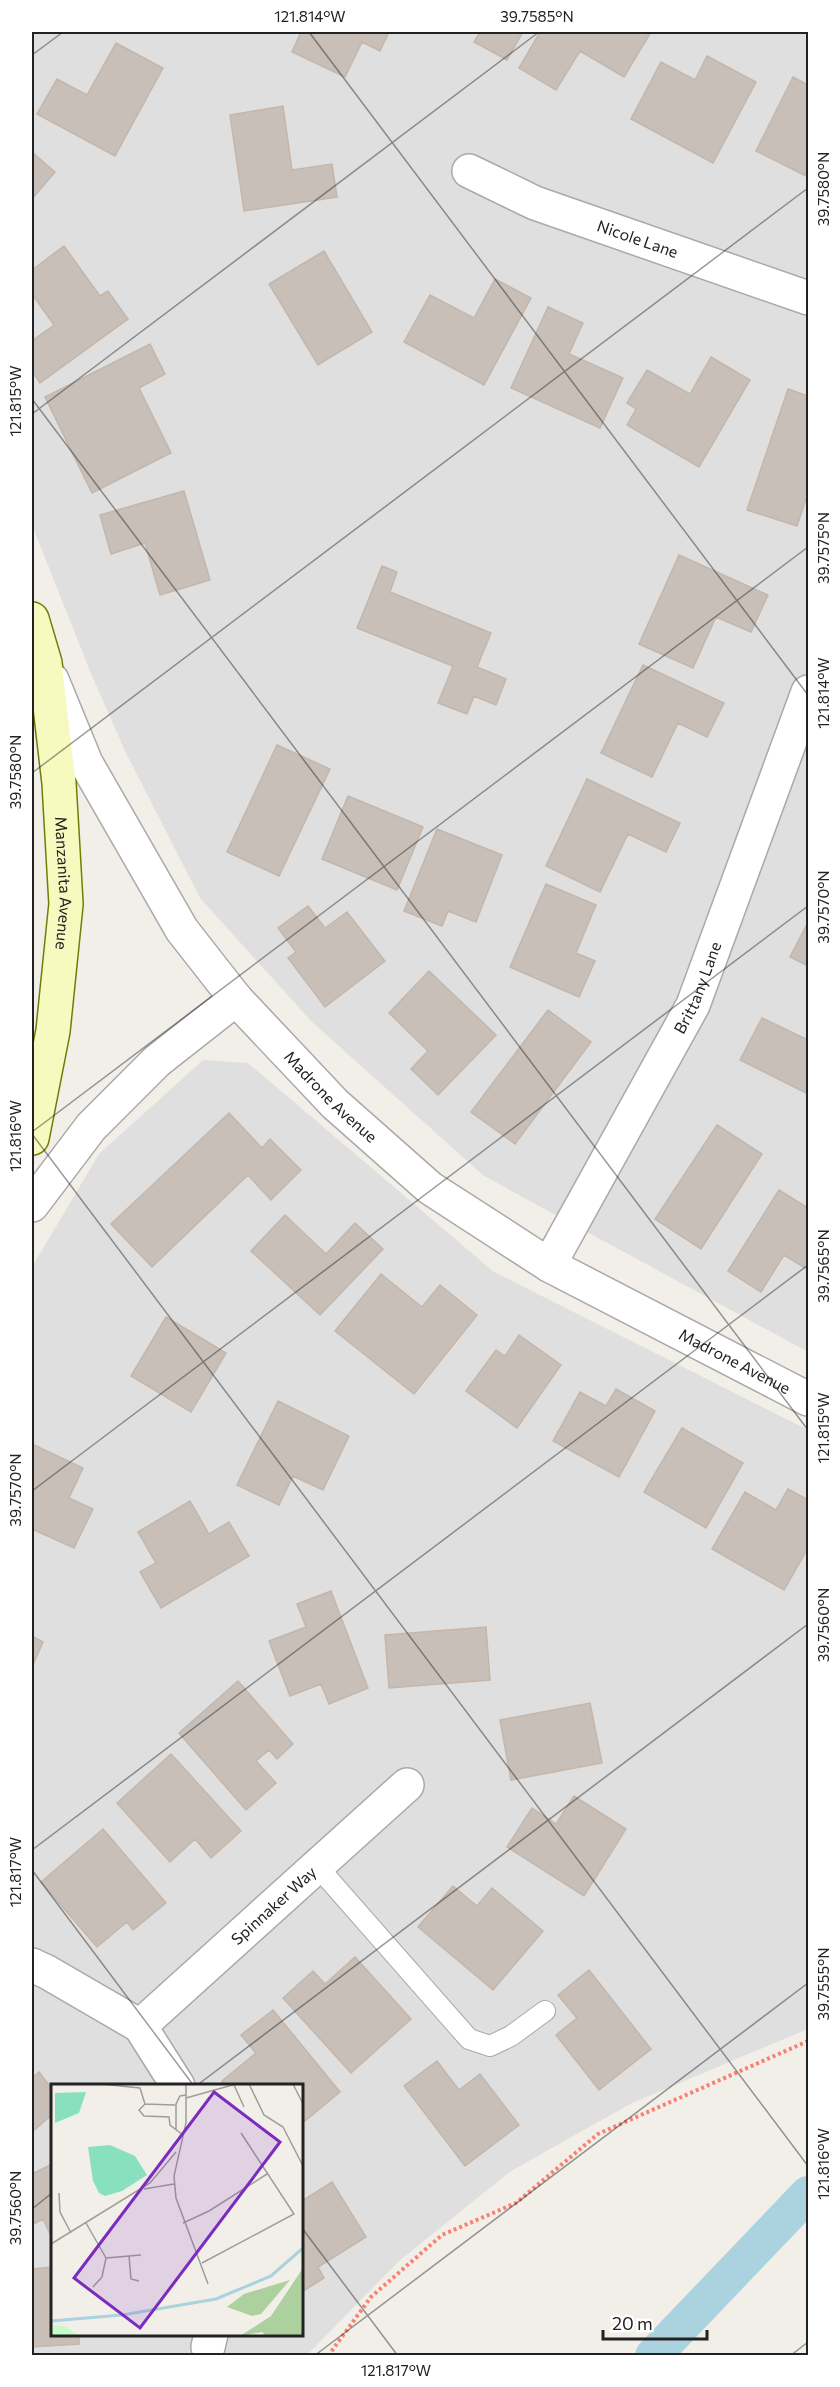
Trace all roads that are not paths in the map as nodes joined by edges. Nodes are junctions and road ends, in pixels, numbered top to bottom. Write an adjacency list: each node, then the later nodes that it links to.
1 (469, 171): 2 (street, Nicole Lane)
2 (808, 298)
3 (32, 619): 4 (street, Madrone Avenue)
4 (45, 663): 6 (street, Madrone Avenue); 7 (street, Manzanita Avenue)
5 (808, 692): 9 (street, Brittany Lane)
6 (236, 999): 8 (street); 9 (street, Madrone Avenue)
7 (32, 1138)
8 (32, 1205)
9 (549, 1265): 10 (street, Madrone Avenue)
10 (808, 1399)
11 (407, 1785): 12 (street, Spinnaker Way)
12 (317, 1866): 14 (lane); 15 (street, Spinnaker Way)
13 (32, 1965): 15 (street)
14 (546, 2011)
15 (140, 2026): 16 (street)
16 (177, 2084)

